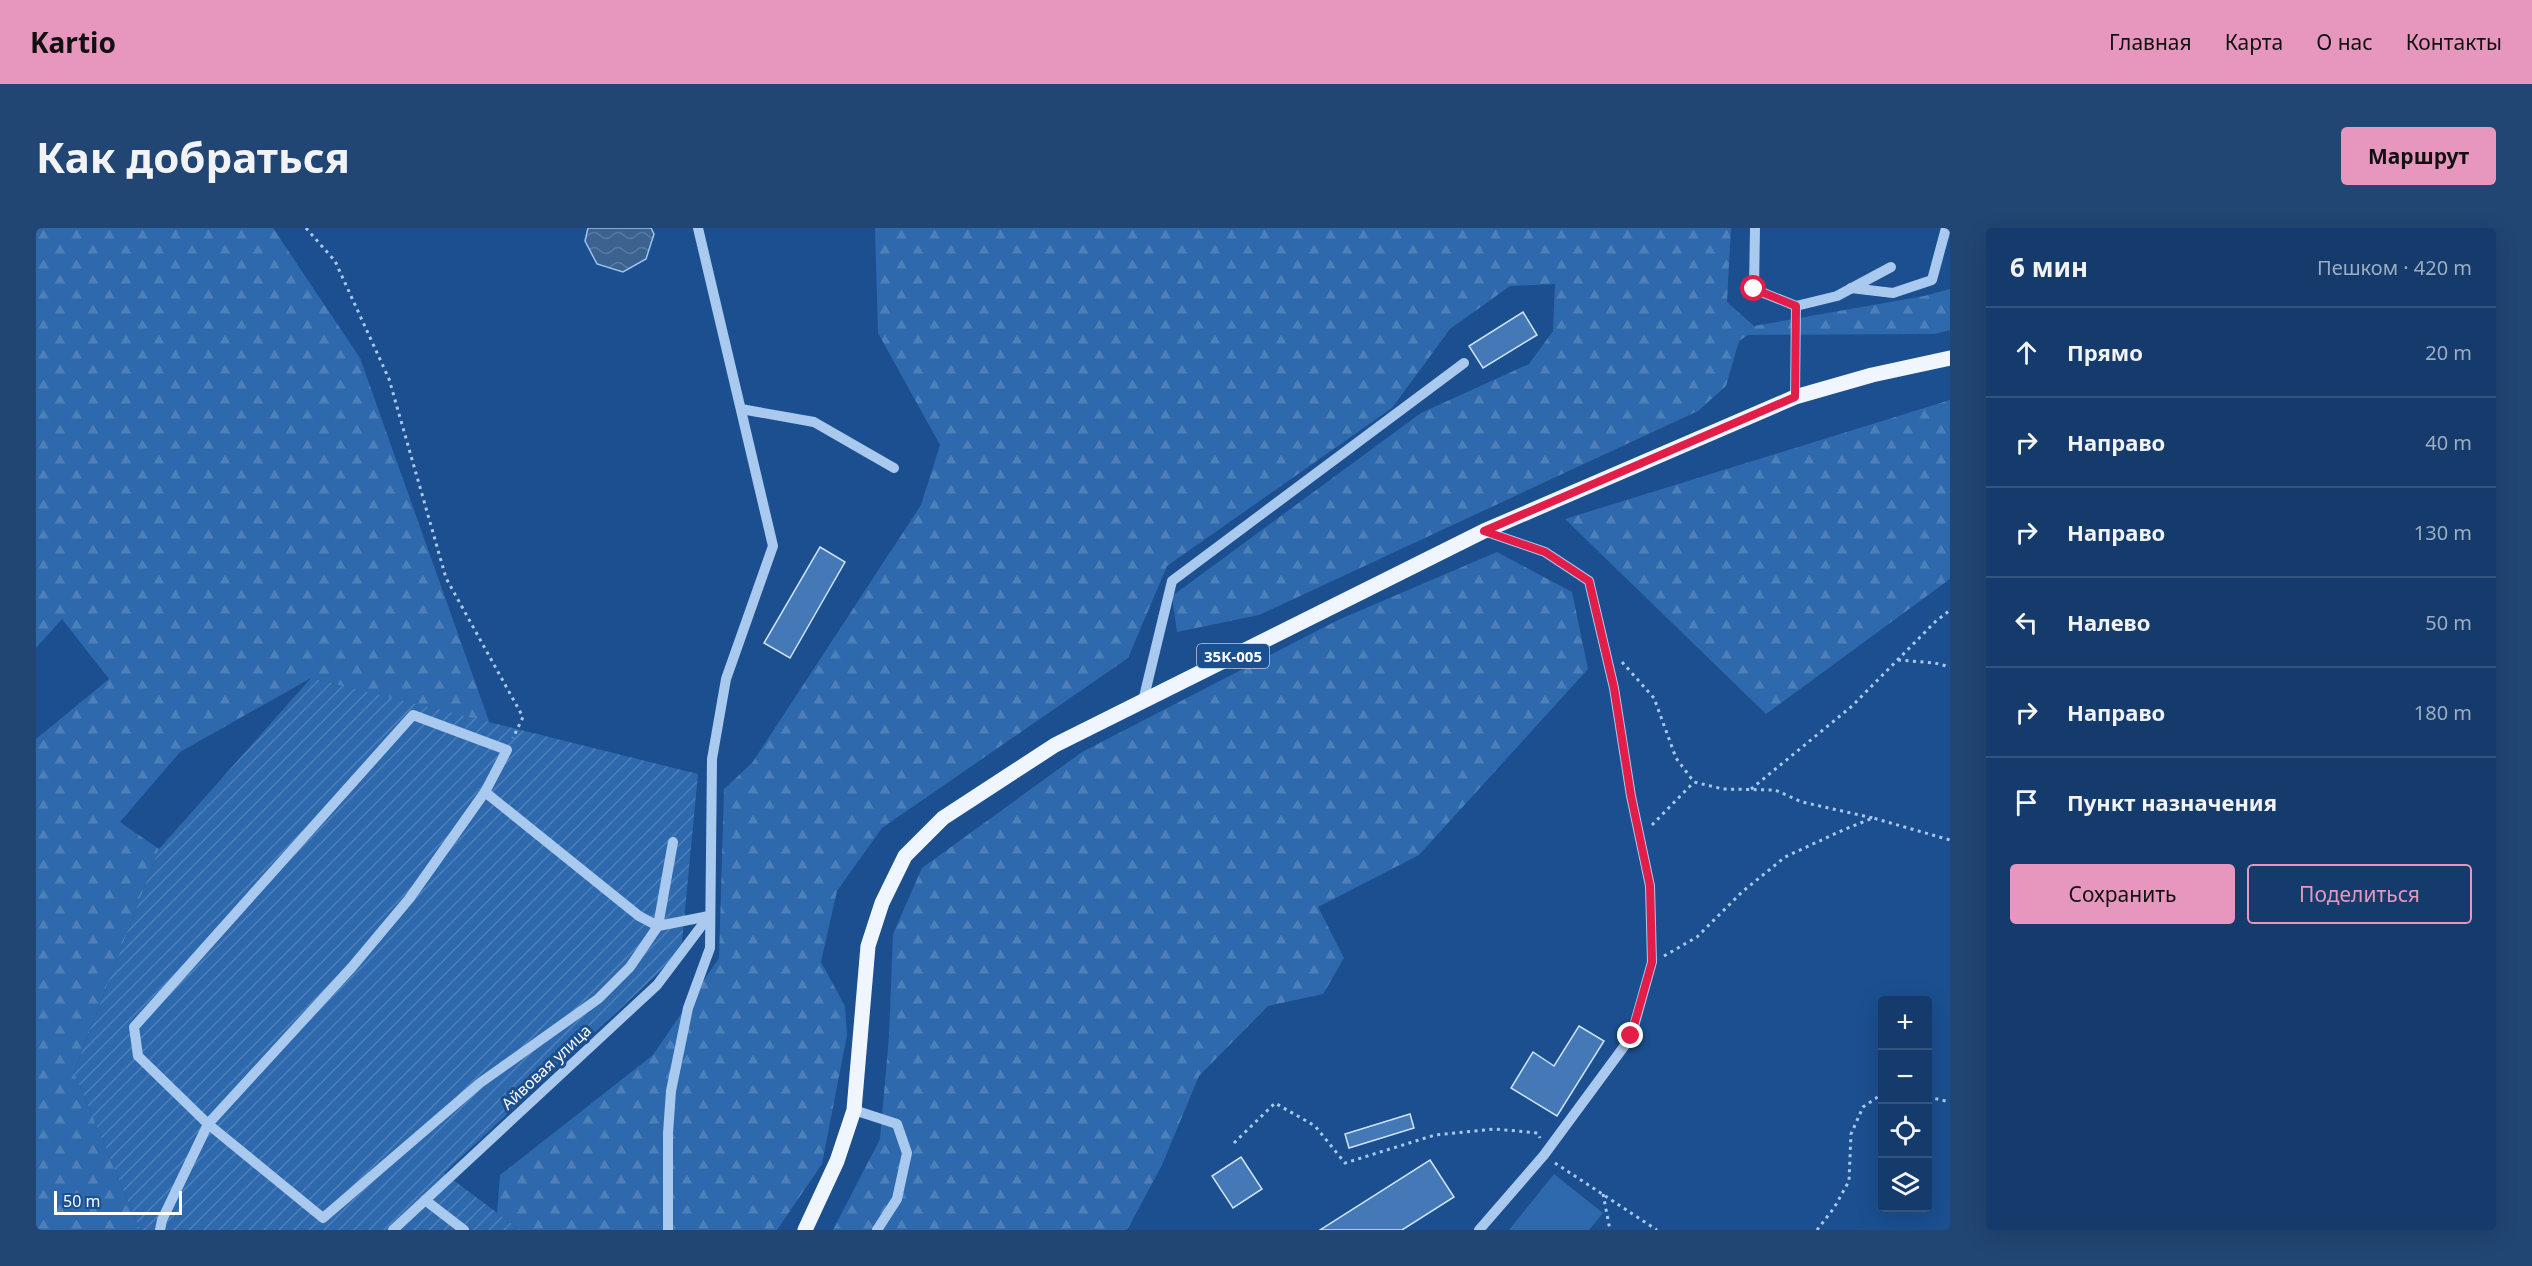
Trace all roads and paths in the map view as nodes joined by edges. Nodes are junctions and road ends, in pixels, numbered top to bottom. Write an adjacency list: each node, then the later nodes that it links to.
1 (306, 228): 19 (path)
2 (698, 228): 11 (street)
3 (1755, 228): 7 (street)
4 (1946, 228): 6 (street)
5 (1891, 267): 6 (street)
6 (1851, 288): 7 (street)
7 (1796, 306): 10 (street)
8 (1950, 358): 10 (main road, 35К-005)
9 (1464, 363): 18 (street)
10 (1795, 397): 13 (main road, 35К-005)
11 (741, 409): 12 (street); 27 (street)
12 (894, 468)
13 (1484, 531): 15 (street); 18 (main road, 35К-005)
14 (1950, 610): 16 (path)
15 (1603, 640): 20 (path); 24 (street)
16 (1897, 660): 17 (path); 21 (path)
17 (1950, 667)
18 (1143, 701): 33 (main road, 35К-005)
19 (507, 750): 22 (street); 34 (street)
20 (1694, 782): 21 (path); 24 (path)
21 (1750, 790): 23 (path)
22 (485, 792): 28 (street); 34 (street)
23 (1873, 818): 25 (path); 29 (path)
24 (1640, 837): 29 (street)
25 (1950, 840)
26 (673, 842): 28 (street)
27 (709, 916): 28 (street); 38 (street, Айвовая улица); 42 (street)
28 (658, 926): 34 (street)
29 (1652, 962): 36 (street)
30 (1878, 1097): 48 (path)
31 (1932, 1098): 32 (path)
32 (1950, 1102)
33 (855, 1110): 43 (main road, 35К-005); 44 (street)
34 (208, 1124): 39 (street)
35 (1234, 1143): 36 (path)
36 (1544, 1155): 37 (path); 45 (street)
37 (1603, 1194): 46 (path); 47 (path)
38 (425, 1200): 40 (street, Айвовая улица); 41 (street)
39 (160, 1230)
40 (393, 1230)
41 (464, 1230)
42 (668, 1230)
43 (805, 1230)
44 (877, 1230)
45 (1479, 1230)
46 (1610, 1230)
47 (1657, 1230)
48 (1817, 1230)

